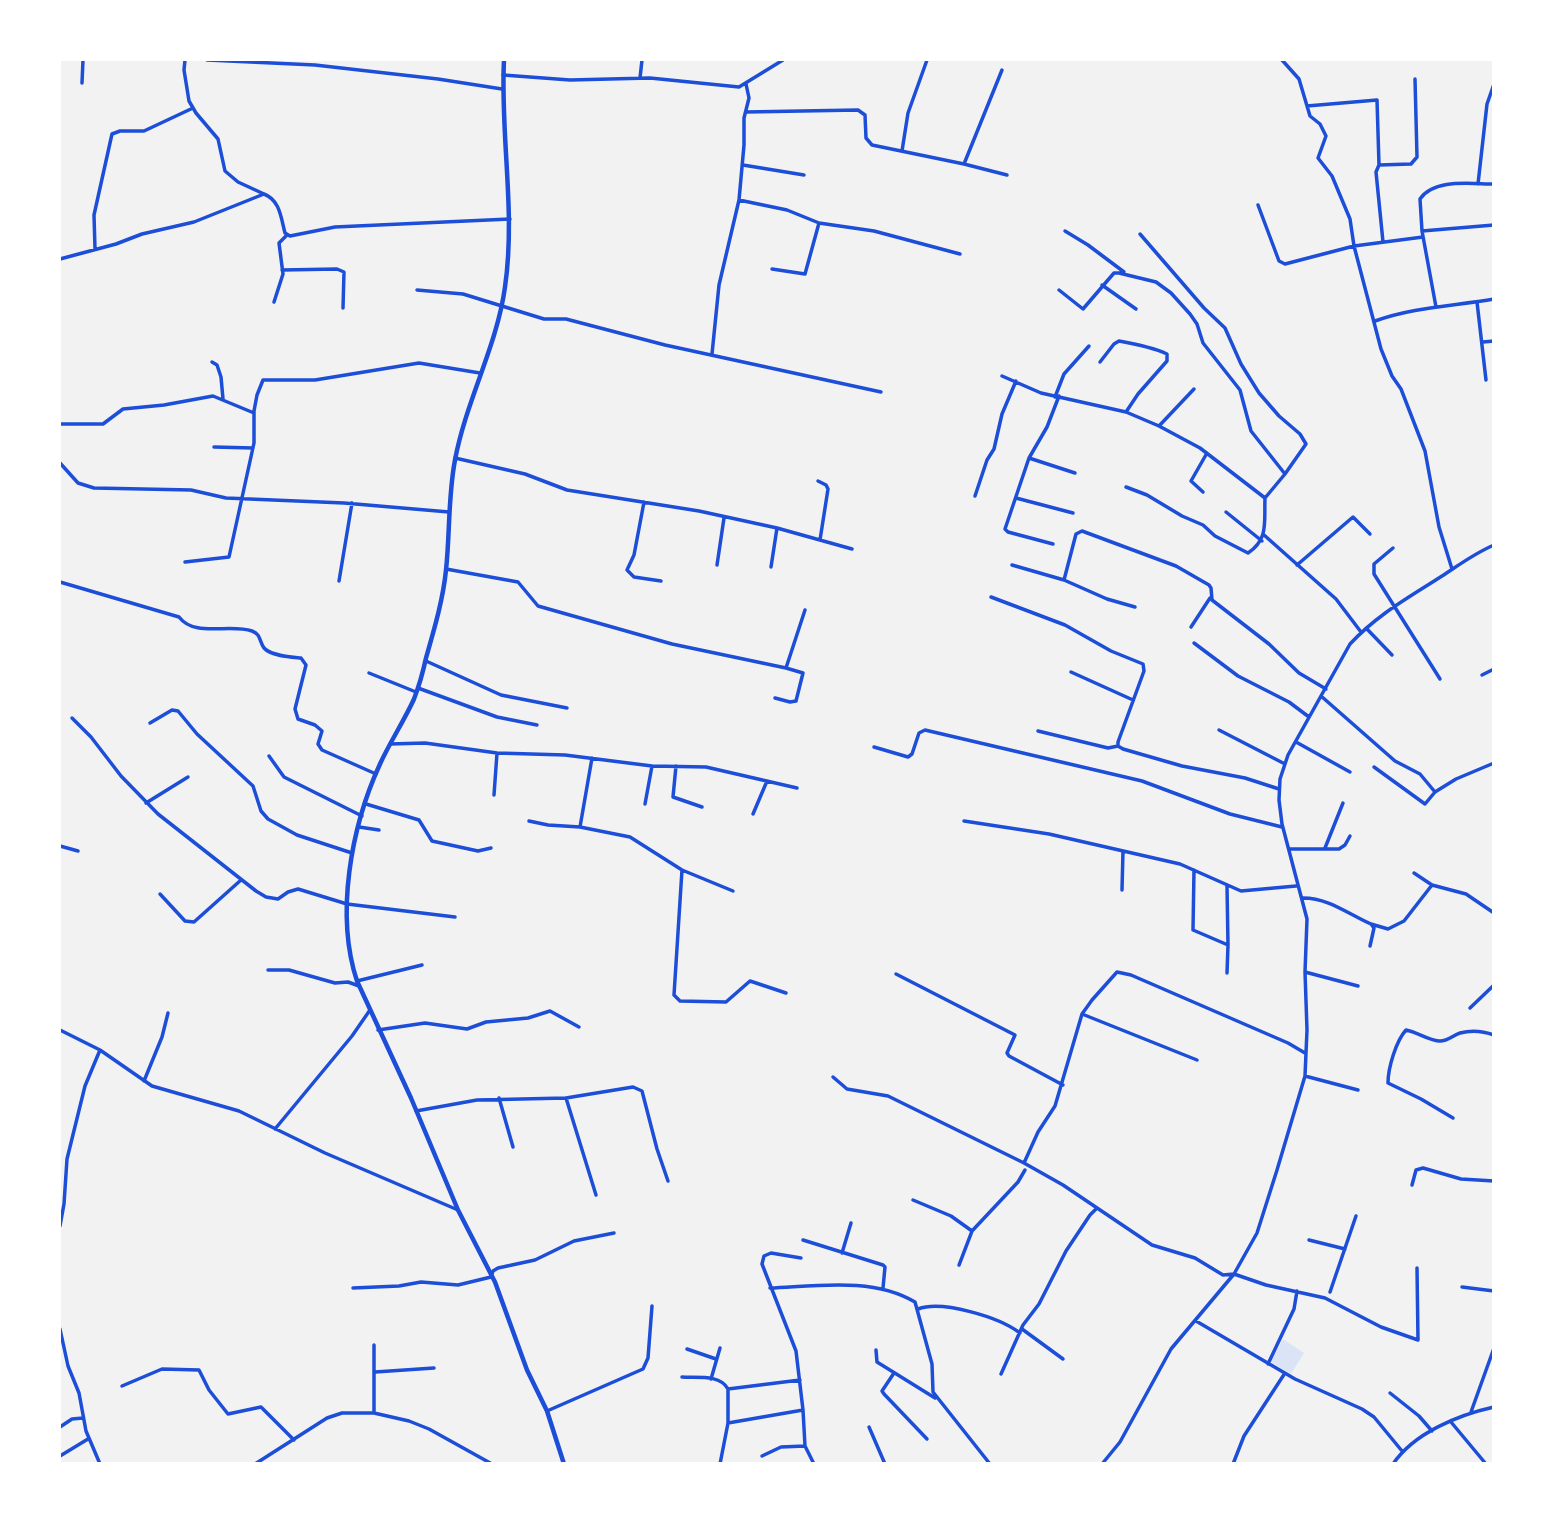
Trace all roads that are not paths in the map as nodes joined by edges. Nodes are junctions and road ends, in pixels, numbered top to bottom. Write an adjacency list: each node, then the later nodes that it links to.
1 (83, 60): 14 (street)
2 (185, 60): 19 (street)
3 (207, 60): 9 (street)
4 (504, 60): 11 (street)
5 (642, 60): 12 (street)
6 (783, 60): 15 (street)
7 (927, 60): 21 (street)
8 (1282, 60): 18 (street)
9 (315, 62): 17 (street)
10 (1002, 70): 22 (street)
11 (503, 75): 12 (street); 17 (street)
12 (640, 79): 15 (street)
13 (1415, 79): 23 (street)
14 (82, 83)
15 (746, 83): 20 (street)
16 (1493, 84): 27 (street)
17 (502, 89): 32 (street)
18 (1307, 106): 23 (street); 41 (street)
19 (193, 108): 29 (street); 42 (street)
20 (746, 112): 21 (street); 24 (street)
21 (902, 150): 22 (street)
22 (964, 164): 26 (street)
23 (1379, 165): 40 (street)
24 (743, 166): 25 (street); 30 (street)
25 (804, 175)
26 (1007, 175)
27 (1478, 184): 28 (street); 36 (street)
28 (1493, 184)
29 (264, 194): 38 (street); 42 (street)
30 (739, 200): 33 (street); 62 (street)
31 (1258, 205): 41 (street)
32 (510, 219): 38 (street); 54 (street)
33 (819, 223): 43 (street); 45 (street)
34 (1493, 225): 36 (street)
35 (1065, 231): 47 (street)
36 (1422, 231): 39 (street)
37 (1140, 234): 84 (street)
38 (287, 235): 46 (street)
39 (1423, 237): 40 (street); 56 (street)
40 (1383, 242): 41 (street)
41 (1354, 246): 58 (street)
42 (95, 249): 44 (street)
43 (960, 254)
44 (60, 260)
45 (772, 269)
46 (282, 270): 52 (street); 55 (street)
47 (1126, 273): 48 (street); 84 (street)
48 (1102, 285): 50 (street); 57 (street)
49 (416, 290): 54 (street)
50 (1059, 290)
51 (1493, 299): 53 (street)
52 (274, 302)
53 (1477, 302): 56 (street); 60 (street)
54 (502, 306): 62 (street); 65 (street)
55 (343, 307)
56 (1436, 307): 58 (street)
57 (1136, 309)
58 (1375, 321): 113 (street)
59 (1493, 341): 60 (street)
60 (1483, 342): 68 (street)
61 (1089, 346): 71 (street)
62 (712, 354): 70 (street)
63 (212, 362): 72 (street)
64 (1100, 362): 73 (street)
65 (480, 373): 74 (street); 80 (street)
66 (1002, 376): 67 (street)
67 (1016, 380): 71 (street); 88 (street)
68 (1486, 380)
69 (1194, 389): 76 (street)
70 (881, 392)
71 (1057, 396): 73 (street); 81 (street)
72 (223, 399): 74 (street); 75 (street)
73 (1126, 412): 76 (street)
74 (254, 414): 78 (street)
75 (60, 424)
76 (1158, 426): 79 (street)
77 (214, 447): 78 (street)
78 (253, 448): 89 (street)
79 (1207, 453): 87 (street); 91 (street)
80 (456, 458): 92 (street); 94 (street)
81 (1029, 458): 83 (street); 90 (street)
82 (60, 463): 89 (street)
83 (1075, 472)
84 (1285, 474): 91 (street)
85 (818, 481): 101 (street)
86 (1126, 488): 102 (street)
87 (1203, 492)
88 (975, 496)
89 (241, 498): 93 (street); 107 (street)
90 (1016, 498): 96 (street); 103 (street)
91 (1265, 498): 100 (street)
92 (644, 502): 97 (street); 116 (street)
93 (352, 503): 94 (street); 115 (street)
94 (449, 512): 112 (street)
95 (1226, 512): 102 (street)
96 (1073, 513)
97 (724, 518): 98 (street); 108 (street)
98 (777, 528): 101 (street); 111 (street)
99 (1370, 534): 110 (street)
100 (1264, 535): 102 (street); 110 (street)
101 (820, 540): 106 (street)
102 (1262, 541)
103 (1053, 544)
104 (1493, 545): 113 (street)
105 (1393, 548): 120 (street)
106 (852, 549)
107 (185, 562)
108 (717, 565)
109 (1012, 565): 114 (street)
110 (1297, 565): 125 (street)
111 (771, 567)
112 (446, 569): 128 (street); 129 (street)
113 (1452, 569): 120 (street)
114 (1064, 580): 119 (street); 121 (street)
115 (340, 581)
116 (661, 581)
117 (60, 582): 160 (street)
118 (991, 597): 139 (street)
119 (1210, 598): 123 (street); 135 (street)
120 (1394, 606): 124 (street); 134 (street)
121 (1135, 607)
122 (805, 610): 129 (street)
123 (1191, 627)
124 (1366, 628): 125 (street); 127 (street)
125 (1361, 632): 135 (street)
126 (1194, 643): 141 (street)
127 (1392, 655)
128 (426, 661): 136 (street); 140 (street)
129 (786, 668): 138 (street)
130 (1493, 669): 133 (street)
131 (1070, 672): 139 (street)
132 (369, 673): 136 (street)
133 (1482, 675)
134 (1440, 679)
135 (1326, 689): 137 (street)
136 (417, 690): 144 (street); 148 (street)
137 (1321, 696): 141 (street); 165 (street)
138 (775, 698)
139 (1133, 699): 149 (street)
140 (567, 708)
141 (1309, 717): 147 (street)
142 (72, 718): 167 (street)
143 (150, 723): 187 (street)
144 (537, 725)
145 (1220, 730): 155 (street)
146 (1038, 732): 149 (street)
147 (1296, 742): 155 (street); 159 (street)
148 (390, 744): 151 (street); 160 (street)
149 (1118, 746): 164 (street)
150 (874, 747): 178 (street)
151 (498, 753): 153 (street); 166 (street)
152 (269, 756): 173 (street)
153 (592, 758): 156 (street); 177 (street)
154 (1493, 763): 165 (street)
155 (1285, 764): 164 (street)
156 (652, 766): 157 (street); 170 (street)
157 (676, 766): 162 (street); 171 (street)
158 (1374, 767): 165 (street)
159 (1350, 772)
160 (376, 774): 169 (street)
161 (188, 777): 167 (street)
162 (767, 781): 163 (street); 172 (street)
163 (797, 788)
164 (1279, 789): 178 (street)
165 (1435, 792)
166 (494, 795)
167 (146, 803): 191 (street)
168 (1343, 803): 183 (street)
169 (366, 804): 173 (street); 182 (street)
170 (645, 804)
171 (702, 807)
172 (752, 814)
173 (362, 816): 176 (street)
174 (529, 821): 177 (street)
175 (964, 821): 186 (street)
176 (359, 827): 179 (street); 187 (street)
177 (580, 827): 188 (street)
178 (1283, 827): 184 (street)
179 (379, 830)
180 (1350, 836): 183 (street)
181 (60, 846): 185 (street)
182 (491, 848)
183 (1325, 848): 184 (street)
184 (1289, 849): 194 (street)
185 (78, 851)
186 (1123, 851): 189 (street); 195 (street)
187 (352, 853): 199 (street)
188 (682, 870): 196 (street); 213 (street)
189 (1194, 870): 193 (street); 203 (street)
190 (1414, 873): 192 (street)
191 (241, 880): 197 (street); 199 (street)
192 (1432, 885): 200 (street); 202 (street)
193 (1227, 886): 194 (street); 203 (street)
194 (1296, 886): 198 (street)
195 (1122, 890)
196 (733, 891)
197 (160, 894)
198 (1303, 898): 202 (street); 208 (street)
199 (347, 904): 201 (street); 210 (street)
200 (1493, 913)
201 (455, 917)
202 (1371, 924): 204 (street)
203 (1228, 945): 207 (street)
204 (1370, 946)
205 (422, 965): 210 (street)
206 (268, 970): 210 (street)
207 (1227, 972)
208 (1305, 972): 212 (street); 223 (street)
209 (896, 974): 228 (street)
210 (358, 984): 215 (street)
211 (1493, 985): 214 (street)
212 (1359, 986)
213 (786, 993)
214 (1470, 1008)
215 (370, 1010): 220 (street); 234 (street)
216 (168, 1013): 227 (street)
217 (1082, 1014): 223 (street); 224 (street); 228 (street)
218 (579, 1027): 220 (street)
219 (60, 1030): 222 (street)
220 (379, 1030): 232 (street)
221 (1493, 1035): 233 (street)
222 (100, 1050): 227 (street); 242 (street)
223 (1305, 1053): 225 (street)
224 (1197, 1060)
225 (1305, 1076): 229 (street); 259 (street)
226 (833, 1077): 236 (street)
227 (144, 1081): 234 (street)
228 (1063, 1085): 236 (street)
229 (1358, 1090)
230 (499, 1098): 231 (street); 232 (street); 235 (street)
231 (566, 1098): 238 (street); 243 (street)
232 (416, 1111): 246 (street)
233 (1453, 1118)
234 (275, 1129): 246 (street)
235 (513, 1147)
236 (1024, 1163): 245 (street)
237 (1025, 1170): 250 (street)
238 (668, 1181)
239 (1493, 1181): 240 (street)
240 (1412, 1185)
241 (60, 1190): 242 (street)
242 (65, 1191): 249 (street)
243 (596, 1195)
244 (912, 1200): 250 (street)
245 (1097, 1208): 259 (street); 272 (street)
246 (458, 1210): 260 (street)
247 (1356, 1216): 254 (street)
248 (851, 1223): 255 (street)
249 (60, 1226)
250 (972, 1231): 257 (street)
251 (614, 1233): 260 (street)
252 (803, 1240): 255 (street)
253 (1309, 1240): 254 (street)
254 (1345, 1250): 267 (street)
255 (842, 1252): 264 (street)
256 (801, 1258): 263 (street)
257 (959, 1265)
258 (1418, 1268): 265 (street)
259 (1234, 1274): 265 (street); 270 (street)
260 (491, 1277): 262 (street); 297 (street)
261 (1462, 1287): 266 (street)
262 (354, 1288)
263 (770, 1288): 264 (street); 290 (street)
264 (883, 1288): 269 (street)
265 (1297, 1291): 282 (street)
266 (1493, 1291)
267 (1330, 1292)
268 (652, 1306): 297 (street)
269 (918, 1310): 272 (street); 294 (street)
270 (1195, 1321): 282 (street); 321 (street)
271 (60, 1329): 278 (street)
272 (1021, 1331): 281 (street); 287 (street)
273 (373, 1345): 284 (street)
274 (720, 1348): 280 (street)
275 (1493, 1348): 298 (street)
276 (687, 1349): 280 (street)
277 (876, 1350): 285 (street)
278 (65, 1355): 279 (street); 300 (street)
279 (60, 1358)
280 (716, 1359): 289 (street)
281 (1063, 1359)
282 (1268, 1364): 286 (street)
283 (433, 1368): 284 (street)
284 (375, 1372): 299 (street)
285 (894, 1373): 294 (street); 307 (street)
286 (1285, 1373): 310 (street); 322 (street)
287 (1001, 1374)
288 (682, 1377): 289 (street)
289 (711, 1379): 292 (street)
290 (800, 1380): 292 (street); 296 (street)
291 (122, 1386): 308 (street)
292 (728, 1388): 302 (street)
293 (1390, 1393): 305 (street)
294 (937, 1399): 320 (street)
295 (1493, 1407): 298 (street)
296 (803, 1410): 302 (street); 309 (street)
297 (547, 1411): 316 (street)
298 (1471, 1412): 301 (street)
299 (373, 1413): 308 (street); 315 (street)
300 (83, 1418): 303 (street); 306 (street)
301 (1451, 1422): 305 (street); 324 (street)
302 (728, 1423): 317 (street)
303 (60, 1427)
304 (869, 1427): 319 (street)
305 (1432, 1431): 310 (street)
306 (88, 1439): 311 (street); 313 (street)
307 (926, 1439)
308 (293, 1440): 314 (street)
309 (805, 1446): 312 (street); 318 (street)
310 (1402, 1451): 323 (street)
311 (60, 1456)
312 (762, 1456)
313 (100, 1464)
314 (255, 1464)
315 (492, 1464)
316 (564, 1464)
317 (720, 1464)
318 (814, 1464)
319 (885, 1464)
320 (990, 1464)
321 (1102, 1464)
322 (1233, 1464)
323 (1393, 1464)
324 (1486, 1464)

